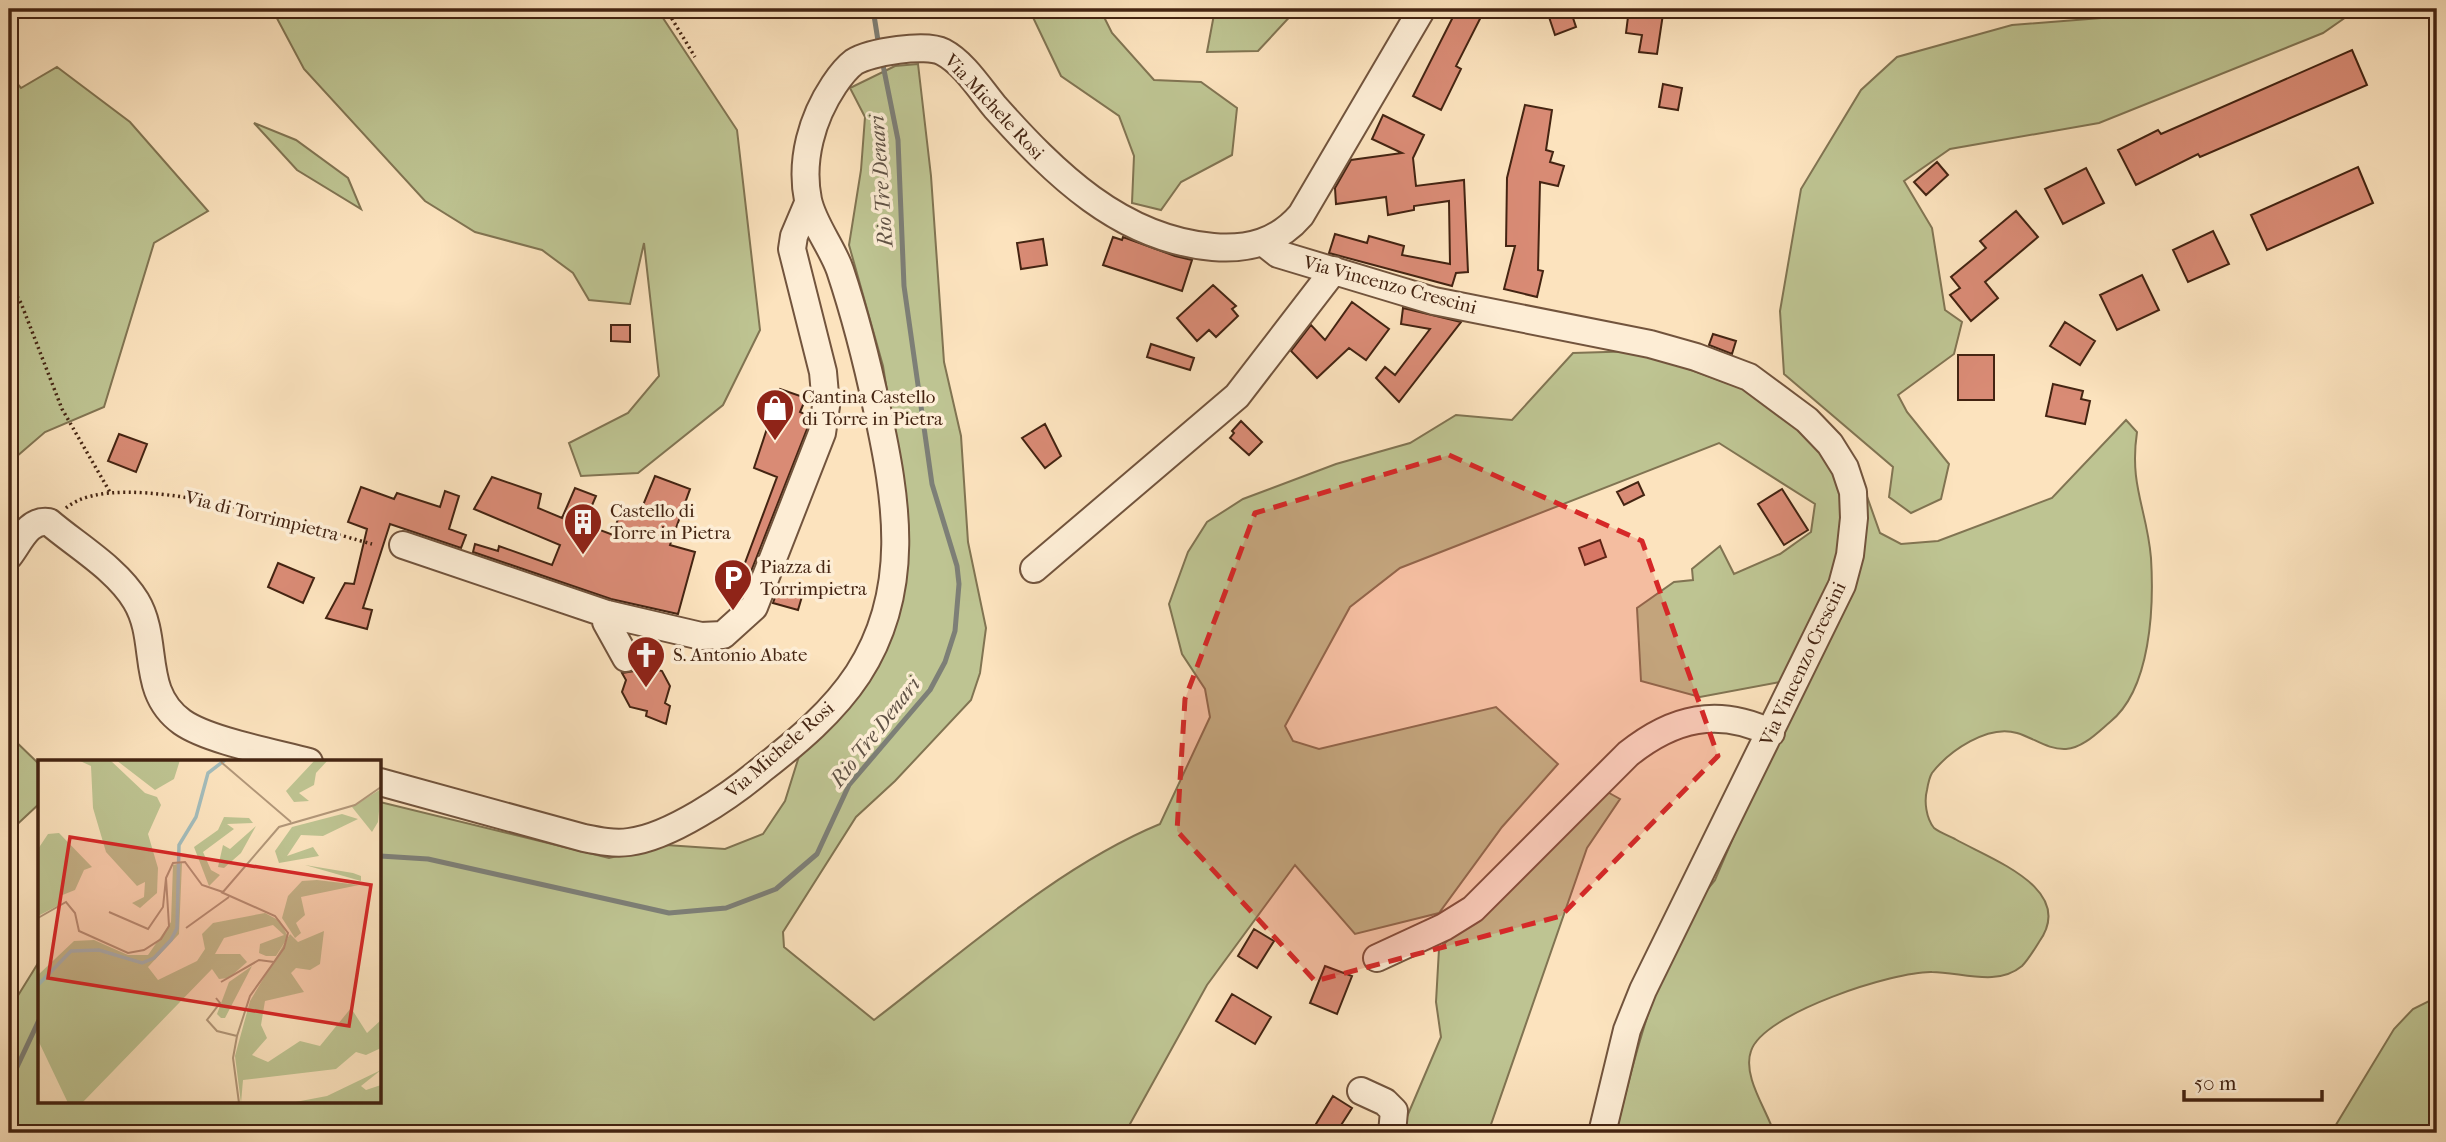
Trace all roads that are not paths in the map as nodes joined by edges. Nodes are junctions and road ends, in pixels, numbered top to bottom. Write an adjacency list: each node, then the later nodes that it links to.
1 (1422, 9): 3 (street, Via Michele Rosi)
2 (808, 203): 3 (street, Via Michele Rosi); 8 (street); 12 (street, Via Michele Rosi)
3 (1264, 243): 4 (street, Via Vincenzo Crescini)
4 (1334, 270): 7 (street); 10 (street, Via Vincenzo Crescini)
5 (402, 545): 8 (street)
6 (9, 556): 11 (street)
7 (1034, 569)
8 (607, 614): 9 (street)
9 (626, 658)
10 (1771, 733): 13 (street); 16 (street, Via Vincenzo Crescini)
11 (302, 760)
12 (382, 783)
13 (1377, 958)
14 (1361, 1091): 15 (street)
15 (1392, 1133)
16 (1602, 1133)

